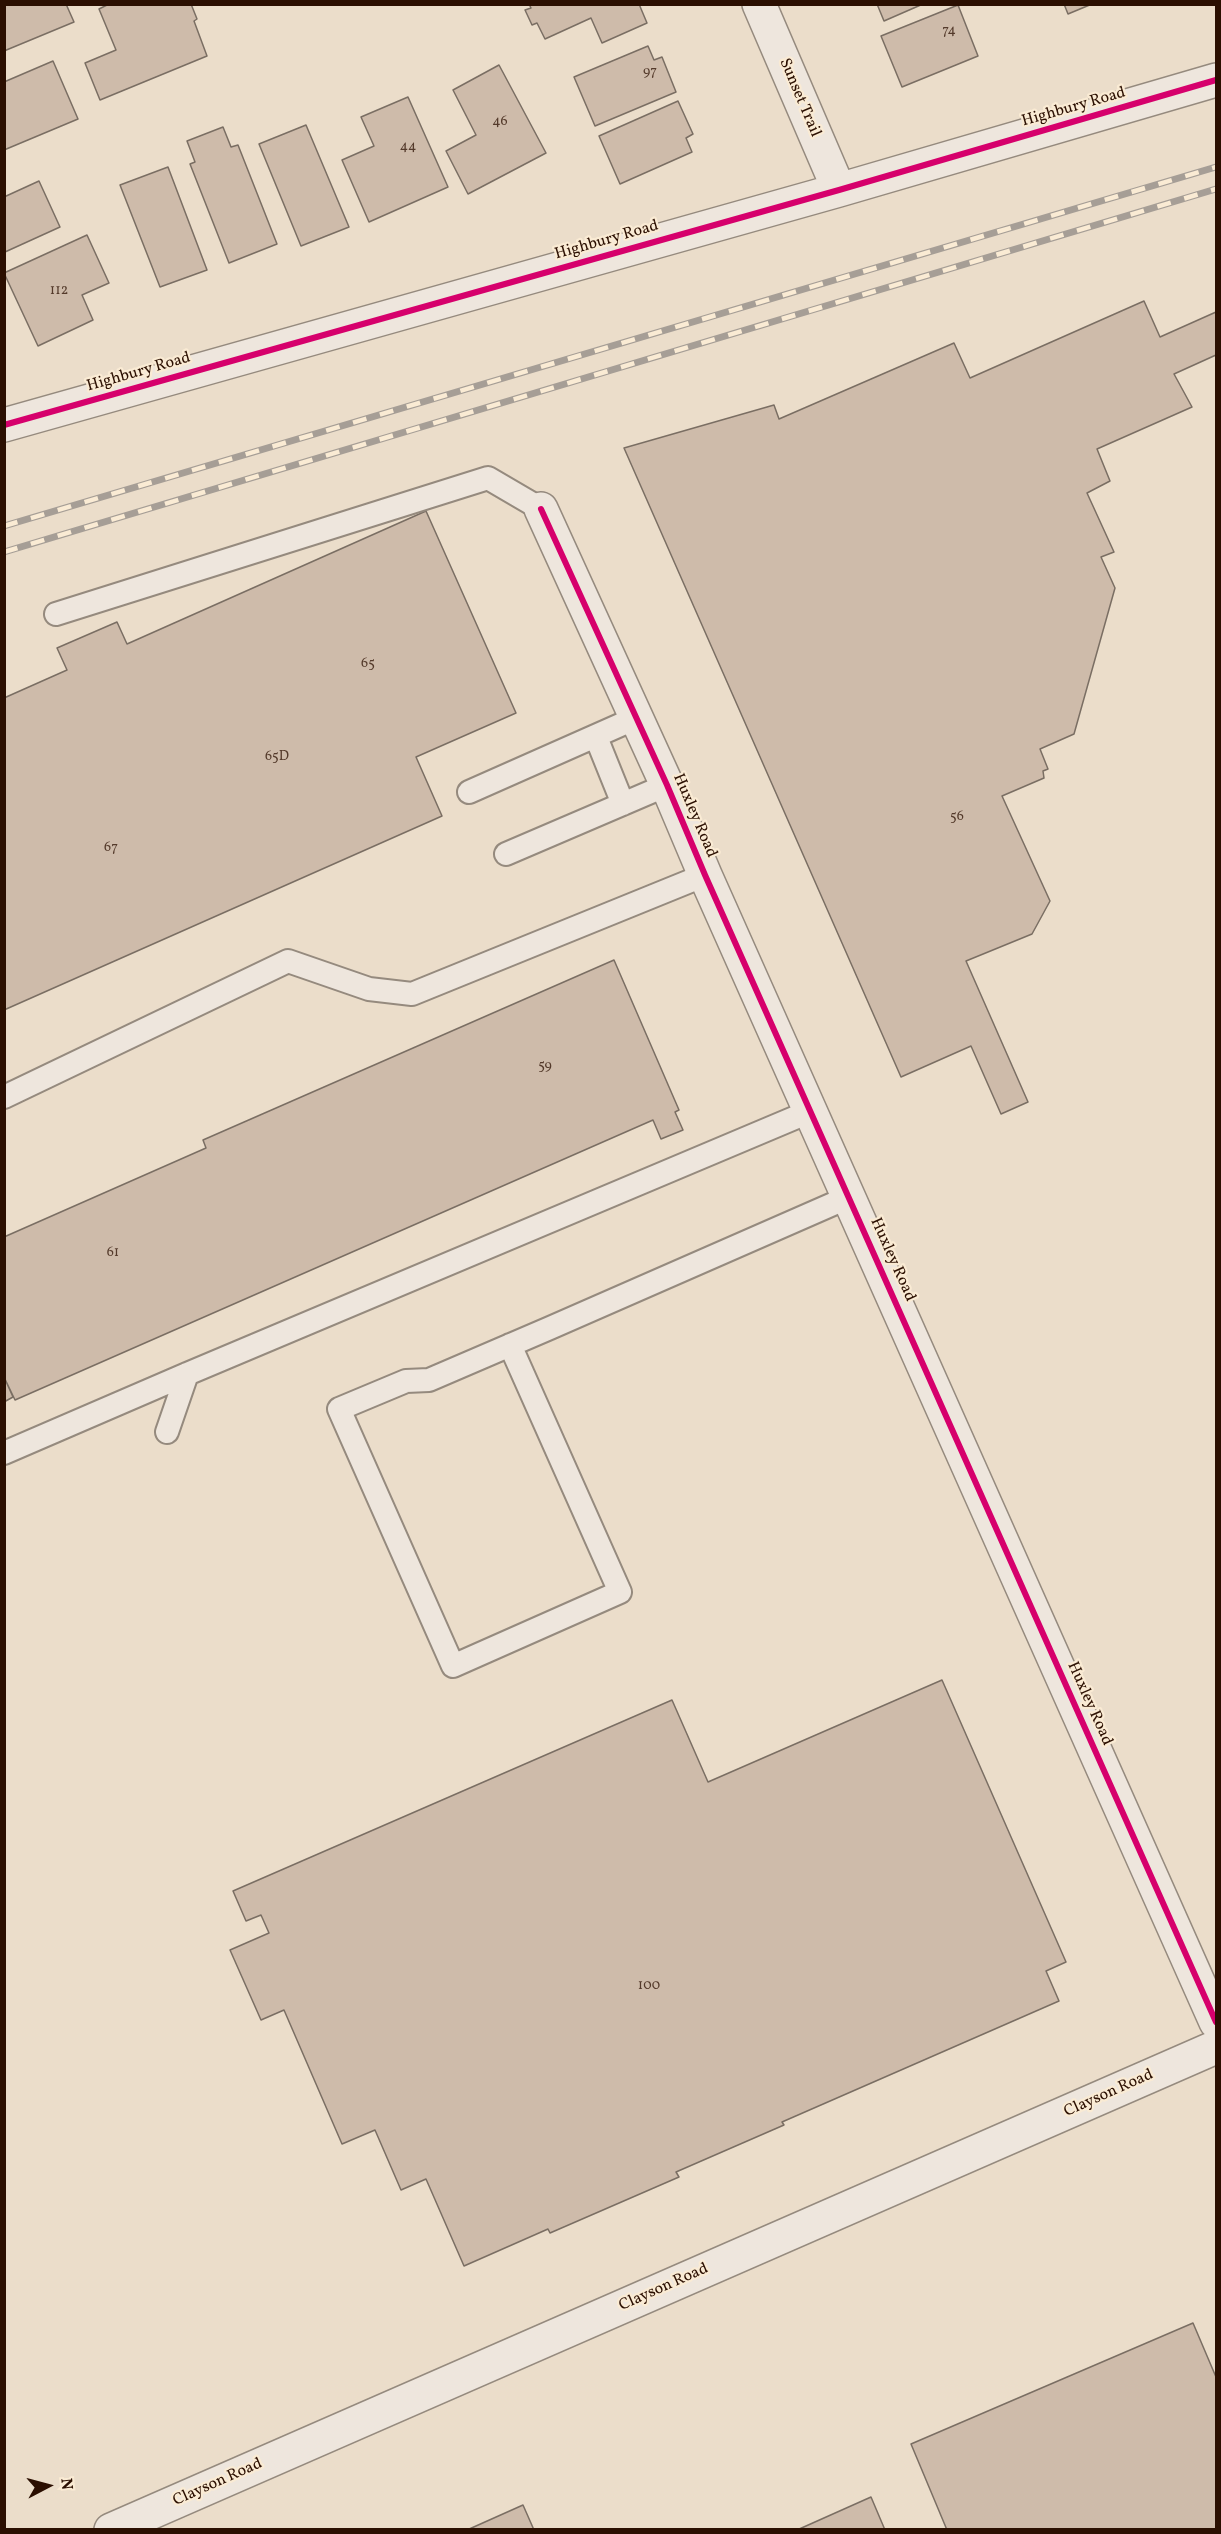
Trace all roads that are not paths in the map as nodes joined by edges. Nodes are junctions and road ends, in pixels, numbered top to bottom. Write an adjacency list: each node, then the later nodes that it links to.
1 (759, 4): 3 (street, Sunset Trail)
2 (1216, 80): 3 (street, Highbury Road)
3 (839, 190): 4 (street, Highbury Road)
4 (4, 425)
5 (541, 509): 6 (lane); 7 (street, Huxley Road)
6 (56, 614)
7 (636, 718): 8 (lane); 9 (street, Huxley Road)
8 (596, 737): 10 (lane); 11 (lane)
9 (667, 785): 11 (lane); 13 (street, Huxley Road)
10 (469, 792)
11 (623, 804): 12 (lane)
12 (506, 854)
13 (705, 875): 14 (lane); 15 (street, Huxley Road)
14 (4, 1097)
15 (811, 1112): 16 (street, Huxley Road); 18 (lane)
16 (849, 1197): 17 (lane); 21 (street, Huxley Road)
17 (510, 1345): 17 (lane)
18 (187, 1374): 19 (lane); 20 (lane)
19 (166, 1432)
20 (4, 1453)
21 (1216, 2022)
22 (1216, 2047): 23 (street, Clayson Road)
23 (111, 2529)

